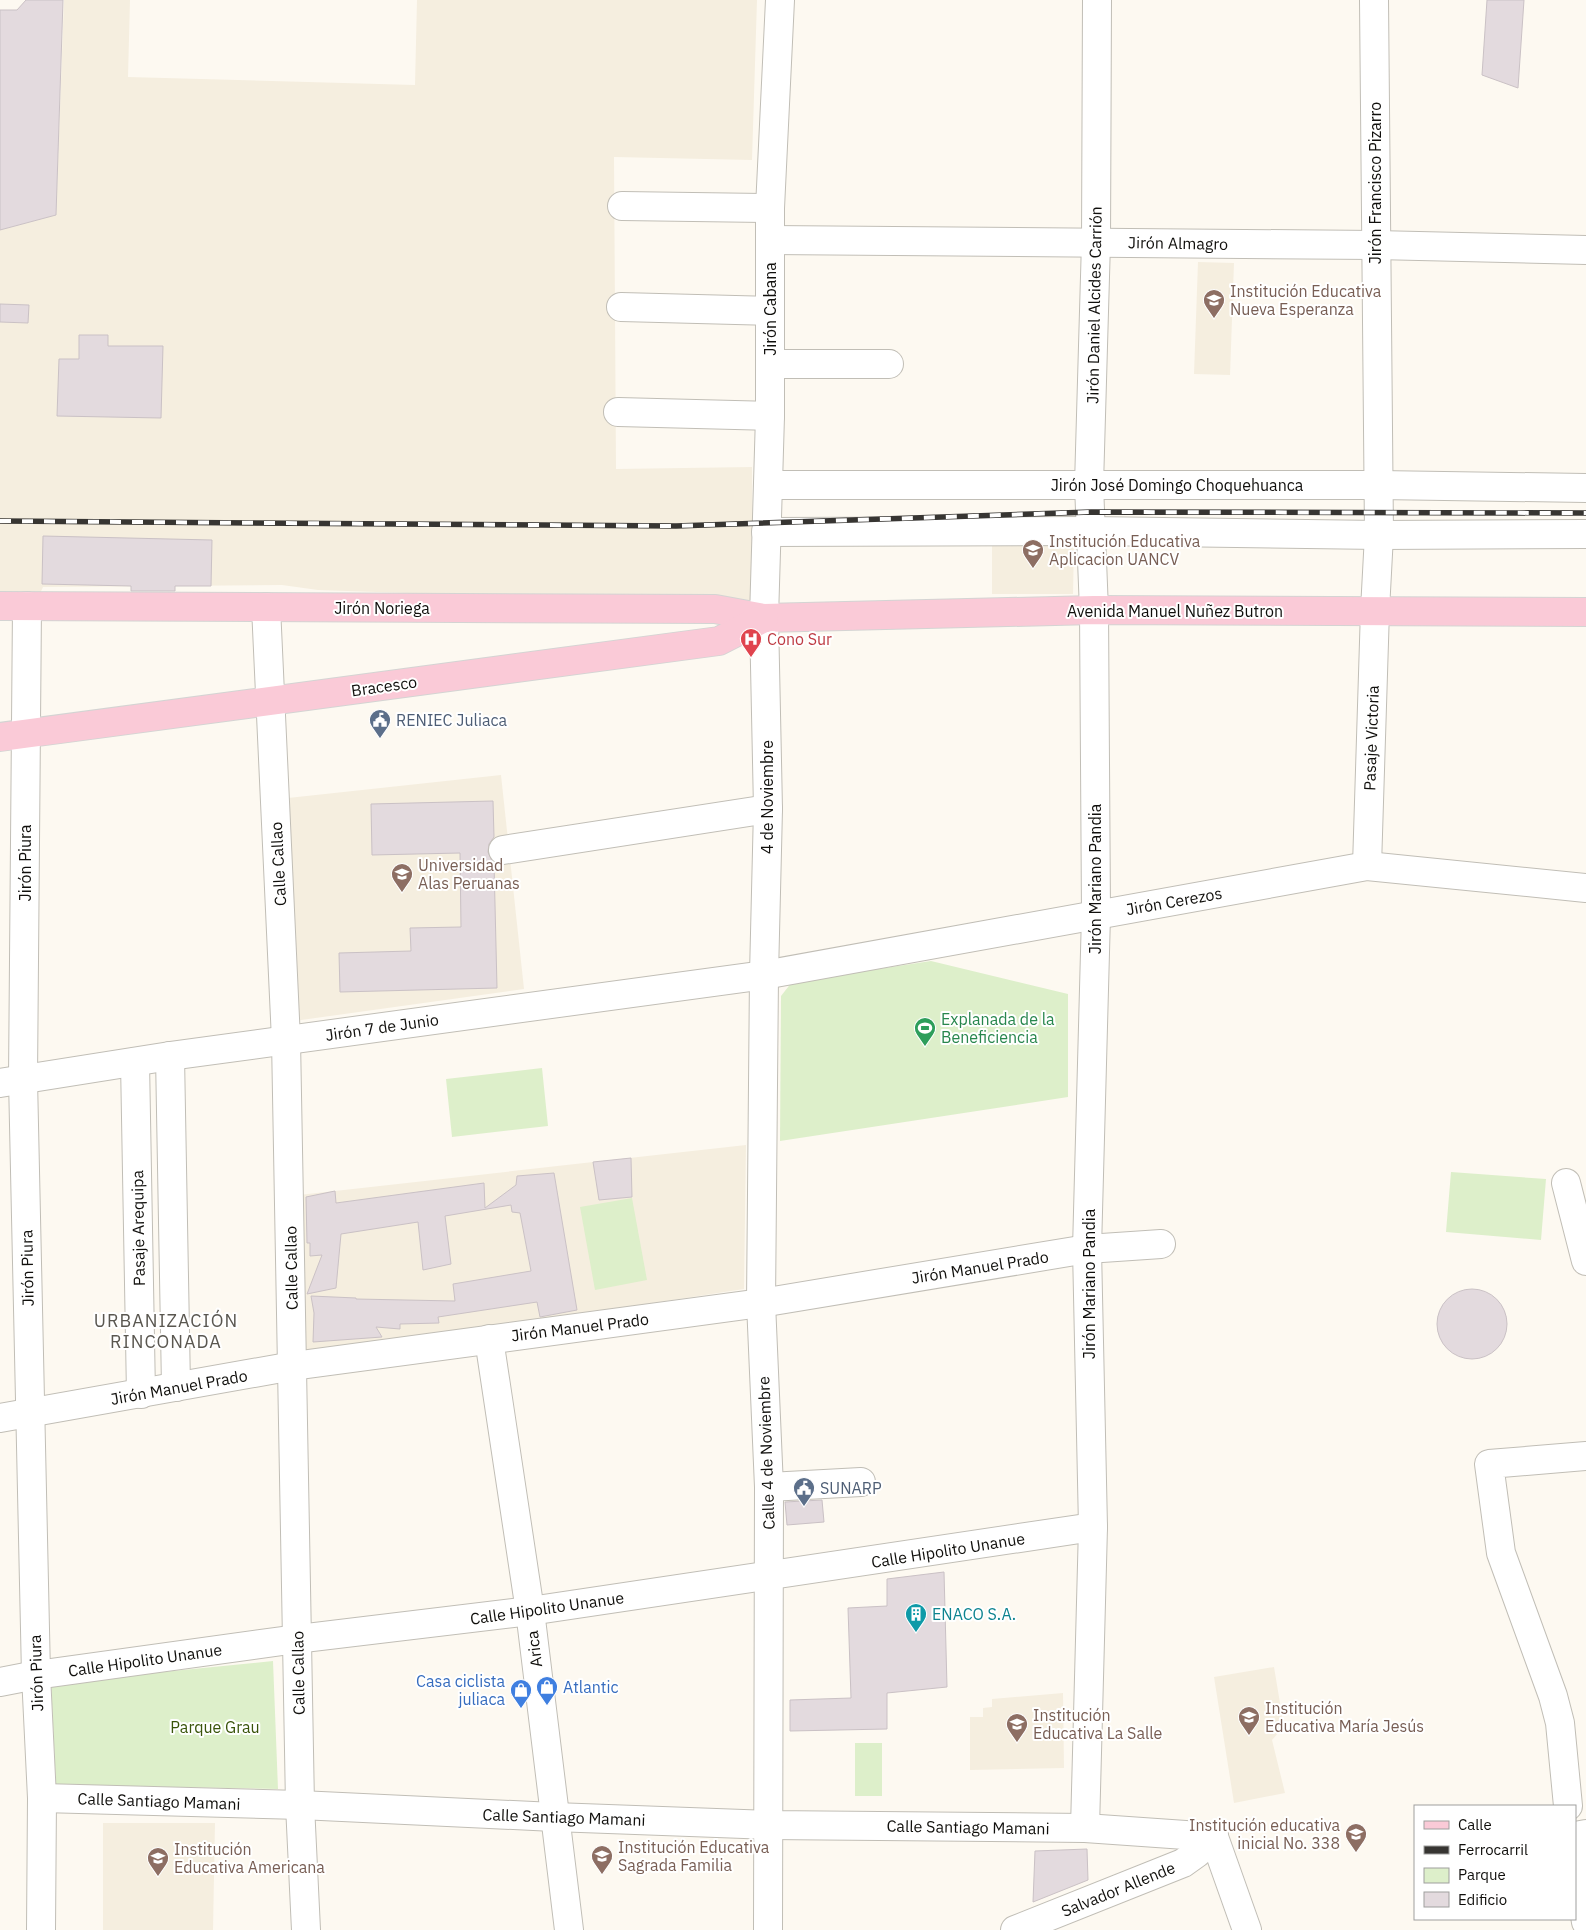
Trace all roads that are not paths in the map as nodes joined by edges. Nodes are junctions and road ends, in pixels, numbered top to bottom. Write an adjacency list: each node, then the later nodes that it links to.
1 (780, 0): 5 (street, Jirón Cabana)
2 (1098, 0): 7 (street, Jirón Daniel Alcides Carrión)
3 (1374, 0): 8 (street, Jirón Francisco Pizarro)
4 (622, 206): 5 (street)
5 (770, 208): 6 (street, Jirón Cabana)
6 (770, 240): 7 (street, Jirón Almagro); 11 (street, Jirón Cabana)
7 (1096, 242): 8 (street, Jirón Almagro); 17 (street, Jirón Daniel Alcides Carrión)
8 (1376, 245): 9 (street, Jirón Almagro); 18 (street, Jirón Francisco Pizarro)
9 (1586, 250)
10 (622, 307): 11 (street)
11 (770, 312): 12 (street, Jirón Cabana)
12 (770, 364): 13 (street); 15 (street, Jirón Cabana)
13 (889, 364)
14 (618, 412): 15 (street)
15 (770, 416): 16 (street, Jirón Cabana)
16 (768, 485): 17 (street, Jirón José Domingo Choquehuanca); 21 (street, Jirón Cabana)
17 (1089, 485): 18 (street, Jirón José Domingo Choquehuanca); 20 (street, Jirón Daniel Alcides Carrión)
18 (1379, 485): 19 (street, Jirón José Domingo Choquehuanca); 23 (street, Jirón Francisco Pizarro)
19 (1586, 488)
20 (1091, 531): 21 (street); 23 (street); 27 (street, Jirón Daniel Alcides Carrión)
21 (766, 532): 30 (street, Jirón Cabana)
22 (1586, 534): 23 (street)
23 (1379, 535): 28 (street, Pasaje Victoria)
24 (0, 606): 25 (main road, Jirón Noriega)
25 (27, 606): 26 (main road, Jirón Noriega); 32 (street, Jirón Piura)
26 (266, 607): 30 (main road, Jirón Noriega); 31 (street, Calle Callao)
27 (1094, 610): 28 (main road, Avenida Manuel Nuñez Butron); 30 (main road, Avenida Manuel Nuñez Butron); 37 (street, Jirón Mariano Pandia)
28 (1374, 610): 29 (main road, Avenida Manuel Nuñez Butron); 35 (street, Pasaje Victoria)
29 (1586, 612)
30 (764, 618): 31 (main road, Bracesco); 33 (street, 4 de Noviembre)
31 (271, 701): 32 (main road, Bracesco); 39 (street, Calle Callao)
32 (13, 735): 42 (street, Jirón Piura)
33 (768, 809): 34 (street); 38 (street, 4 de Noviembre)
34 (503, 850)
35 (1367, 866): 36 (street, Jirón Cerezos); 37 (street, Jirón Cerezos)
36 (1586, 888)
37 (1096, 915): 38 (street, Jirón Cerezos); 45 (street, Jirón Mariano Pandia)
38 (764, 975): 39 (street, Jirón 7 de Junio); 47 (street, Calle 4 de Noviembre)
39 (286, 1040): 40 (street, Jirón 7 de Junio); 49 (street, Calle Callao)
40 (170, 1056): 41 (street, Jirón 7 de Junio); 50 (street)
41 (135, 1062): 42 (street, Jirón 7 de Junio); 51 (street, Pasaje Arequipa)
42 (12, 1081): 52 (street, Jirón Piura)
43 (1566, 1183): 46 (street)
44 (1161, 1244): 45 (street, Jirón Manuel Prado)
45 (1087, 1249): 47 (street, Jirón Manuel Prado); 57 (street, Jirón Mariano Pandia)
46 (1586, 1261)
47 (760, 1303): 48 (street, Jirón Manuel Prado); 56 (street, Calle 4 de Noviembre)
48 (489, 1339): 49 (street, Jirón Manuel Prado); 59 (street, Arica)
49 (293, 1366): 50 (street, Jirón Manuel Prado); 60 (street, Calle Callao)
50 (176, 1387): 51 (street, Jirón Manuel Prado)
51 (141, 1394): 52 (street, Jirón Manuel Prado)
52 (29, 1413): 53 (street, Jirón Manuel Prado); 61 (street, Jirón Piura)
53 (0, 1418)
54 (1586, 1456): 65 (street)
55 (861, 1482): 56 (street)
56 (769, 1486): 58 (street, Calle 4 de Noviembre)
57 (1093, 1528): 58 (street, Calle Hipolito Unanue); 68 (street, Jirón Mariano Pandia)
58 (768, 1577): 59 (street, Calle Hipolito Unanue); 67 (street, Calle 4 de Noviembre)
59 (530, 1611): 60 (street, Calle Hipolito Unanue); 66 (street, Arica)
60 (297, 1639): 61 (street, Calle Hipolito Unanue); 64 (street, Calle Callao)
61 (36, 1675): 62 (street, Calle Hipolito Unanue); 63 (street, Jirón Piura)
62 (0, 1682)
63 (42, 1798): 64 (street, Calle Santiago Mamani); 72 (street, Jirón Piura)
64 (300, 1805): 66 (street, Calle Santiago Mamani); 73 (street, Calle Callao)
65 (1568, 1805)
66 (554, 1817): 67 (street, Calle Santiago Mamani); 74 (street, Arica)
67 (768, 1825): 68 (street, Calle Santiago Mamani); 75 (street, Calle 4 de Noviembre)
68 (1085, 1828): 69 (street)
69 (1214, 1837): 76 (street, Salvador Allende); 77 (street)
70 (1576, 1860): 71 (street)
71 (1586, 1922)
72 (41, 1930)
73 (306, 1930)
74 (569, 1930)
75 (768, 1930)
76 (1015, 1930)
77 (1247, 1930)

